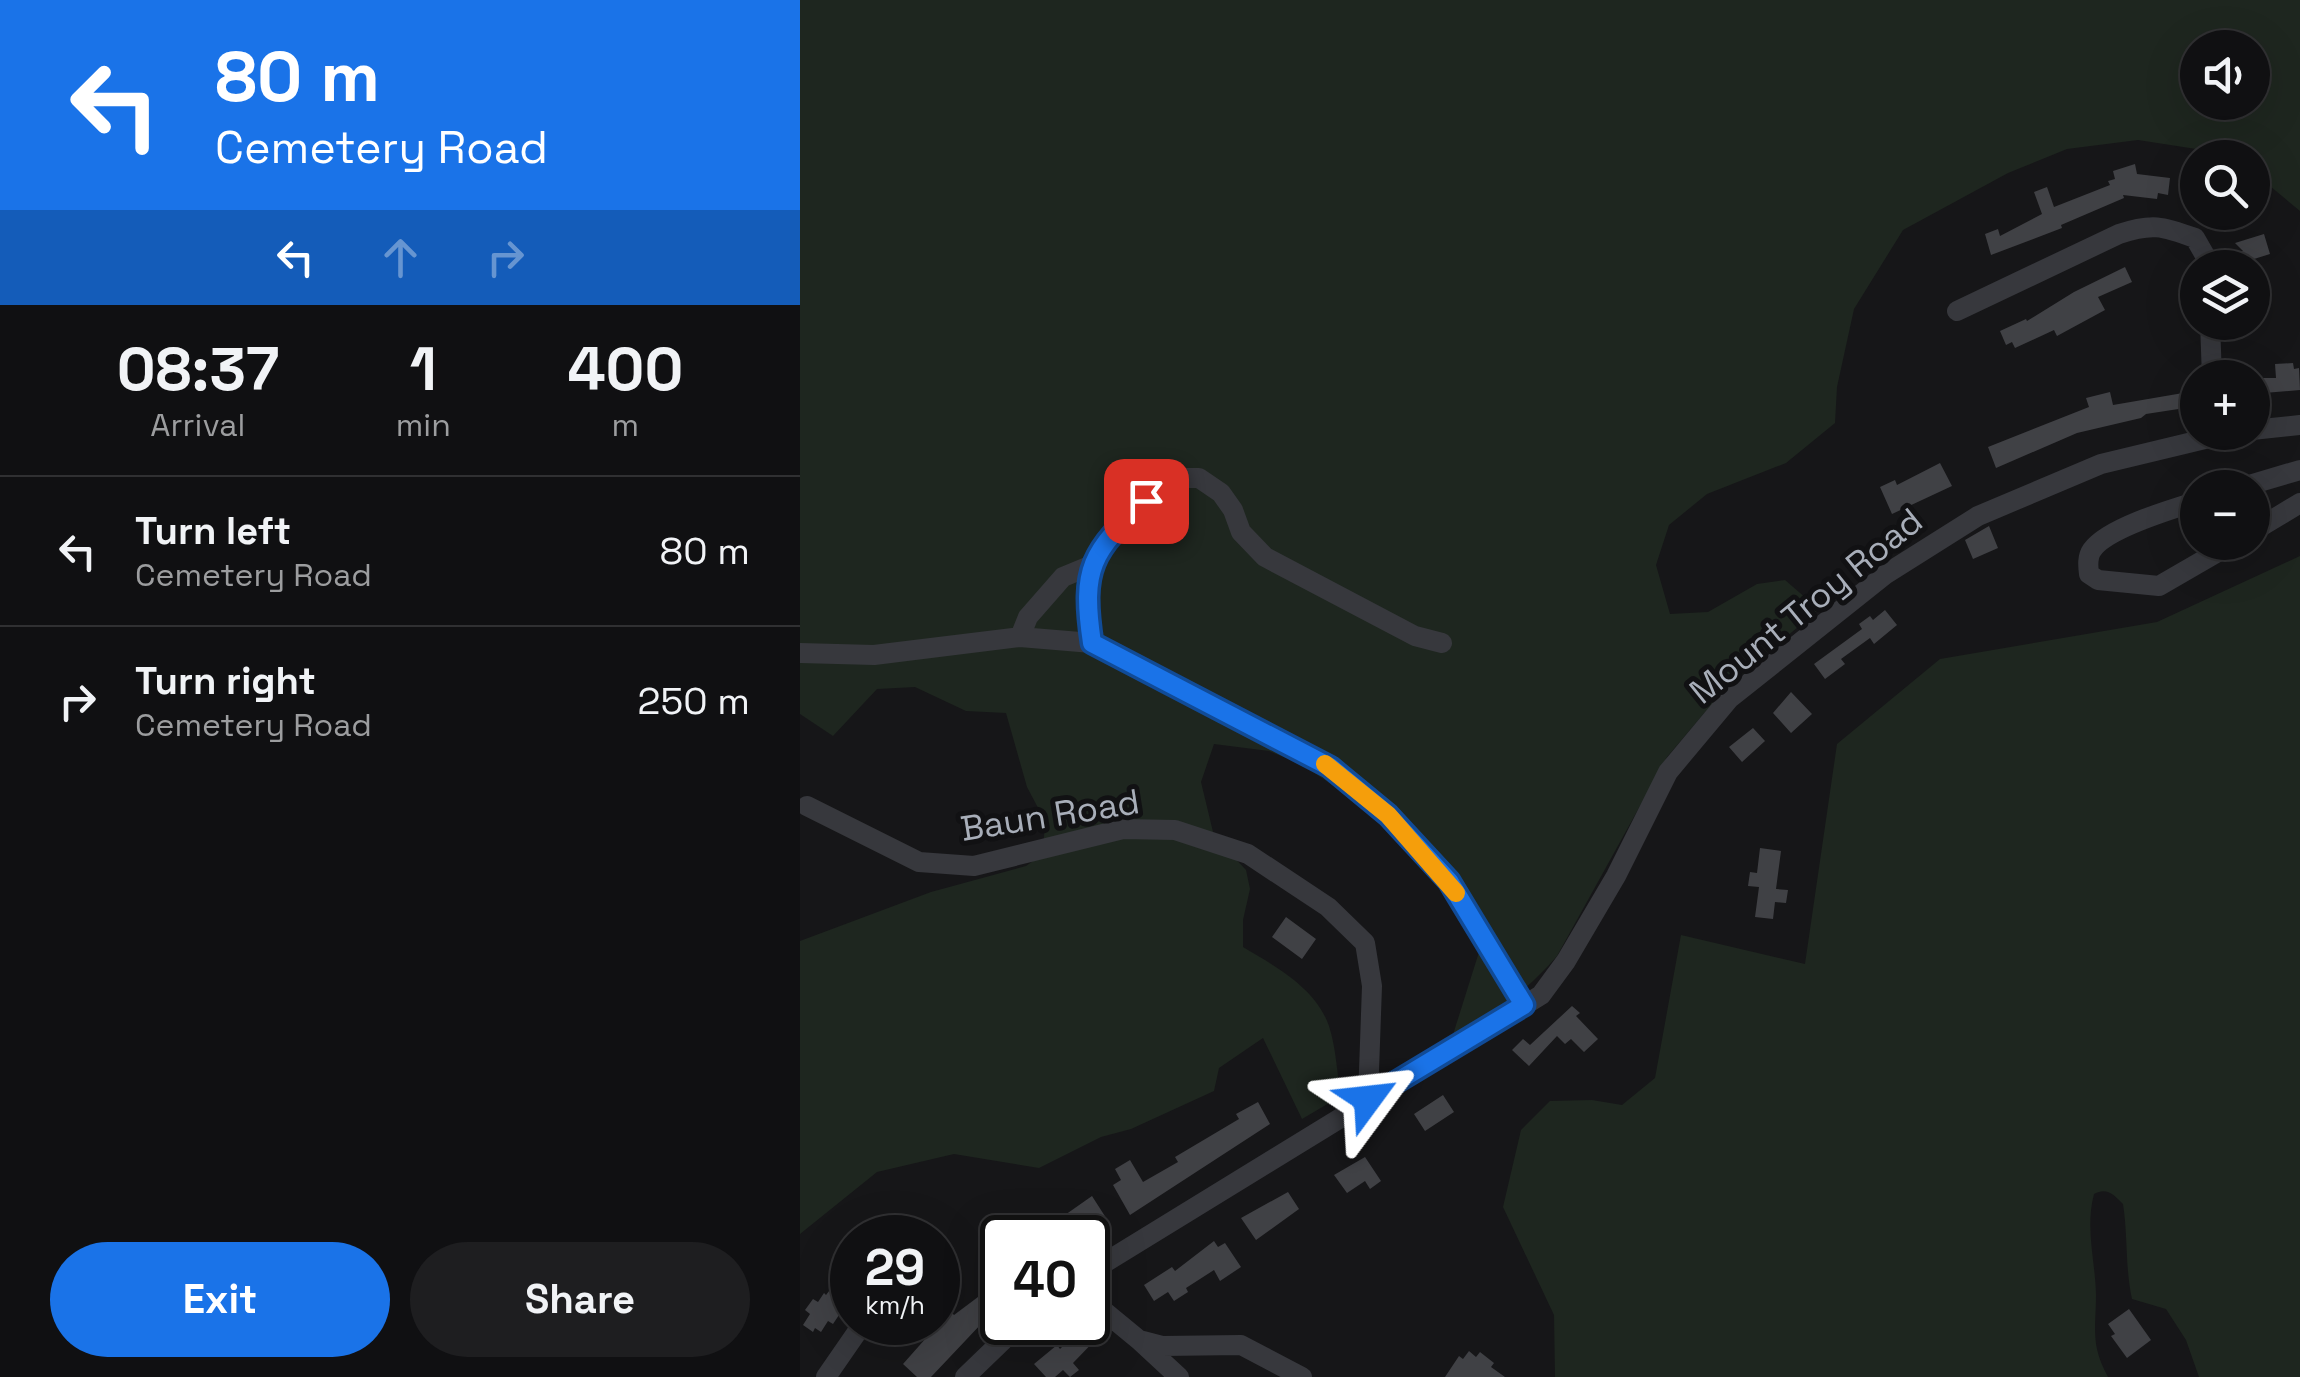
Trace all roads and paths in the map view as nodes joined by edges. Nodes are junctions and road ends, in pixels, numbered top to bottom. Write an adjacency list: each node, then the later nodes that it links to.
1 (2201, 250): 2 (street)
2 (1957, 311)
3 (2300, 425): 4 (street)
4 (2270, 428)
5 (2180, 444): 18 (street, Mount Troy Road)
6 (2300, 470): 7 (street)
7 (2270, 479)
8 (2300, 502): 10 (street)
9 (2180, 508): 11 (street)
10 (2270, 521)
11 (2204, 560)
12 (1092, 565): 13 (street); 14 (street); 15 (street)
13 (1020, 637): 14 (street); 16 (street)
14 (1092, 643): 18 (street)
15 (1442, 643)
16 (800, 653)
17 (807, 806): 19 (street, Baun Road)
18 (1524, 1005): 19 (street, Mount Troy Road)
19 (1368, 1099): 20 (street, Mount Troy Road)
20 (1110, 1259)
21 (1110, 1316): 22 (street)
22 (1139, 1340): 27 (street); 28 (street)
23 (848, 1345): 25 (street)
24 (998, 1345): 26 (street)
25 (826, 1377)
26 (965, 1377)
27 (1179, 1377)
28 (1302, 1377)

